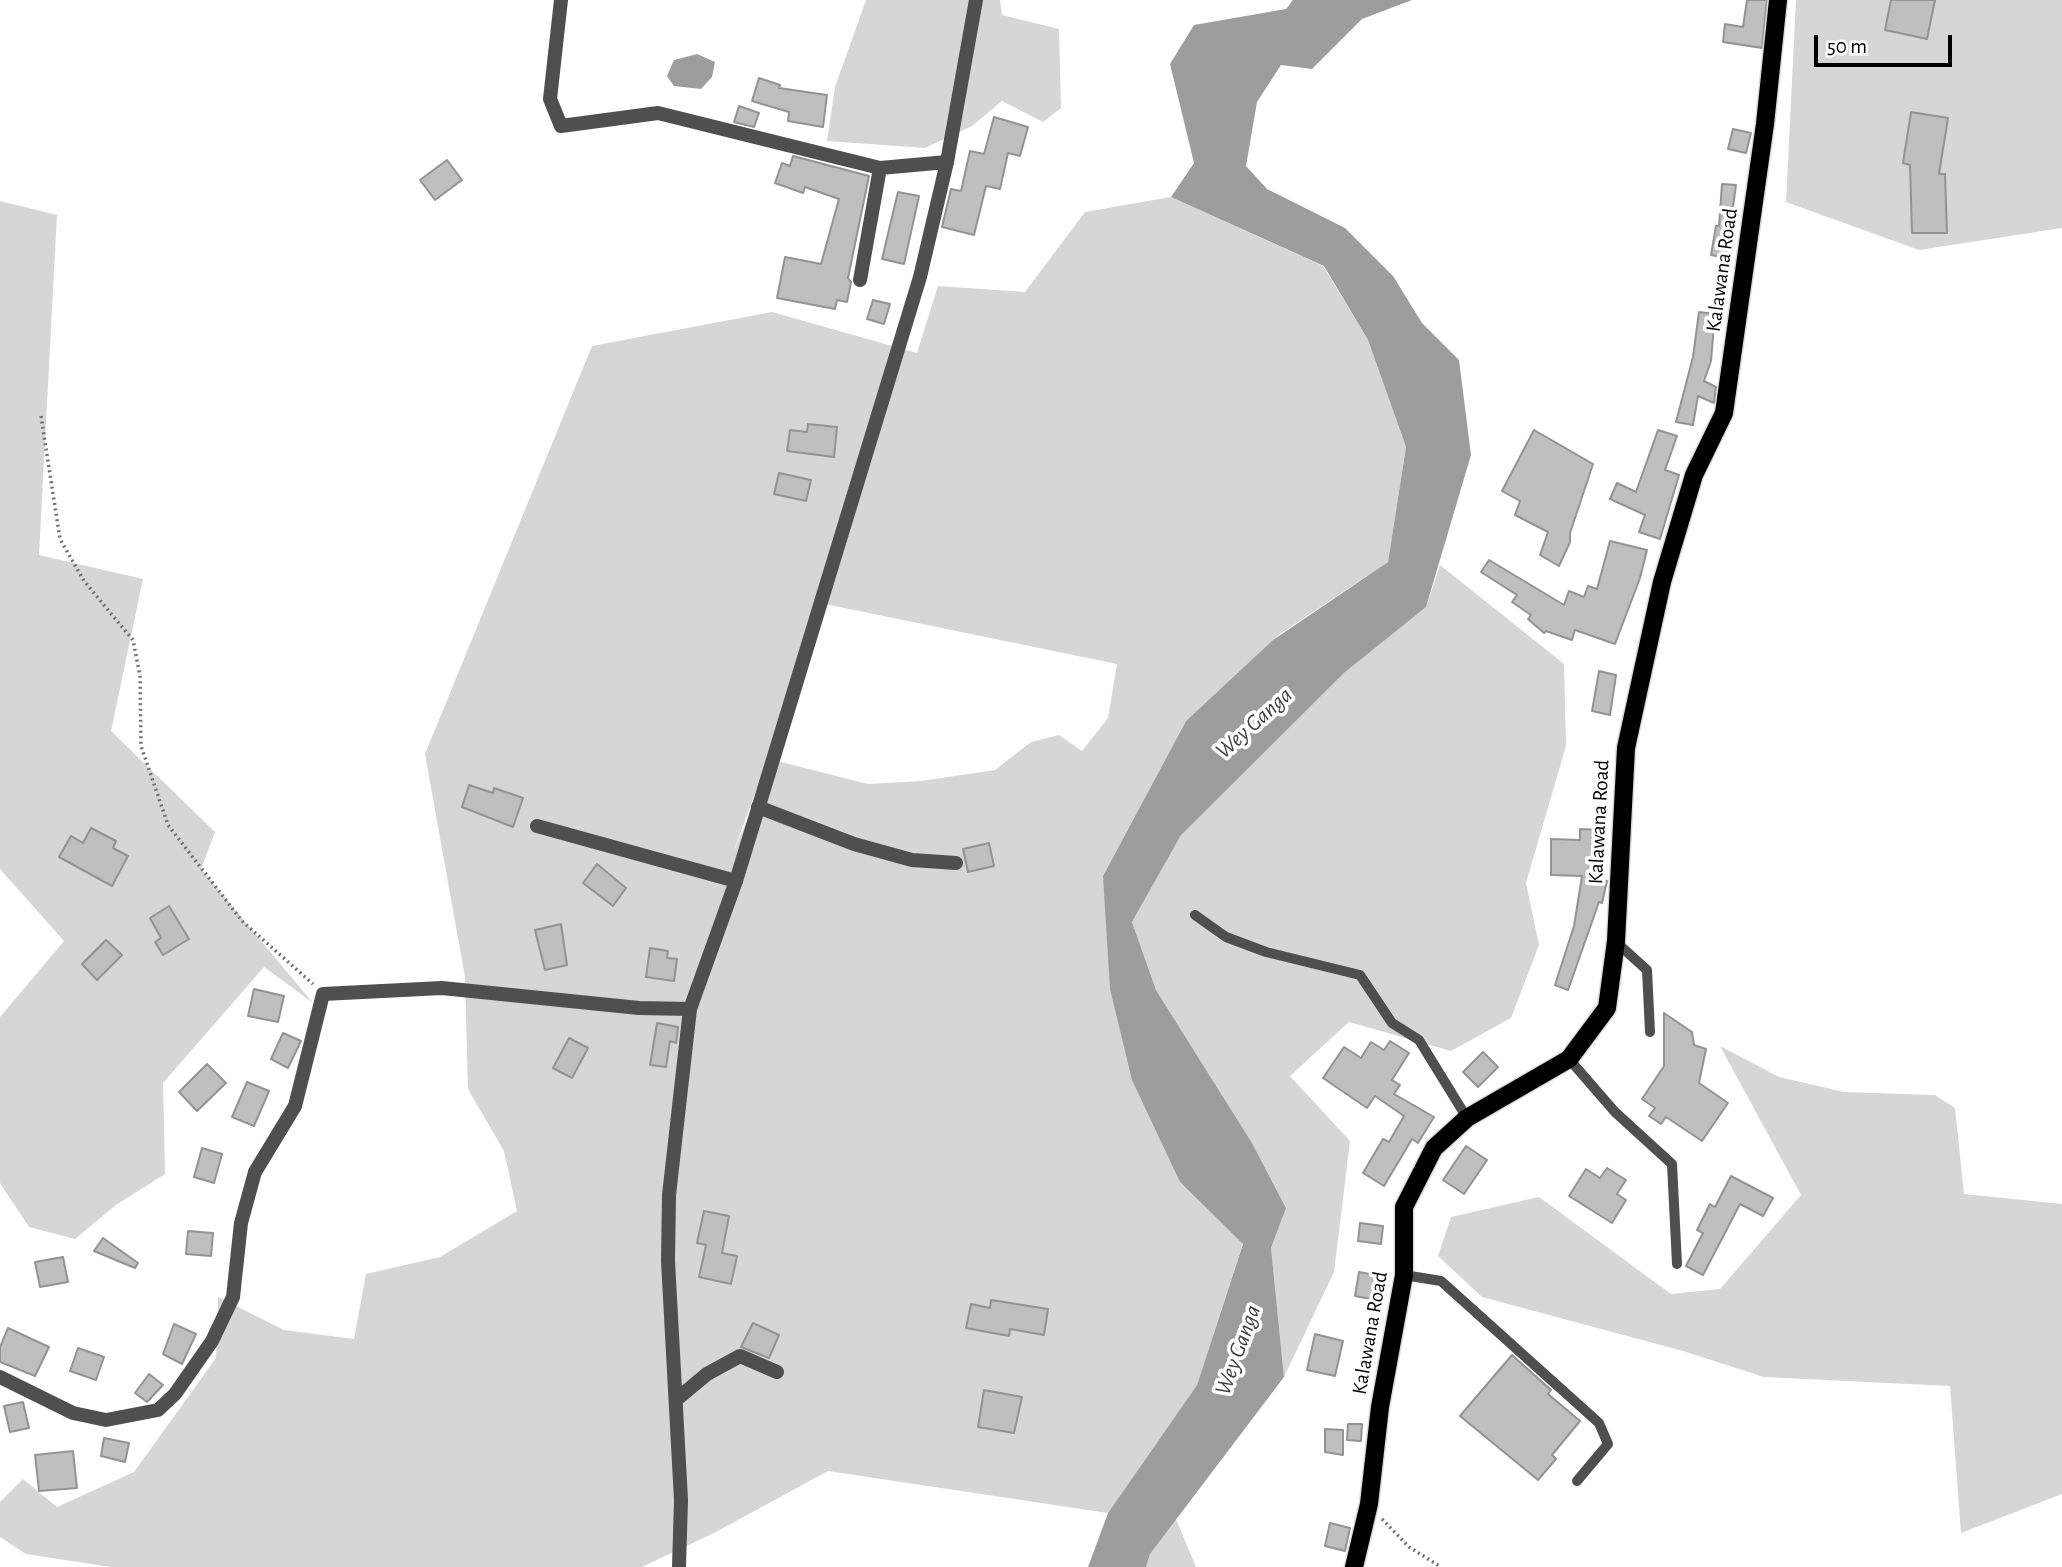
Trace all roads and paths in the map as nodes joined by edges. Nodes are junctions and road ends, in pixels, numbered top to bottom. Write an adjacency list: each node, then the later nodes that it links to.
1 (561, 0): 5 (street)
2 (976, 0): 4 (street)
3 (1778, 0): 13 (main road, Kalawana Road)
4 (947, 162): 5 (street); 8 (street)
5 (880, 168): 6 (street)
6 (860, 280)
7 (41, 416): 14 (path)
8 (758, 807): 10 (street); 11 (street)
9 (537, 826): 11 (street)
10 (956, 863)
11 (736, 881): 15 (street)
12 (1195, 915): 18 (lane)
13 (1616, 942): 16 (lane); 17 (main road, Kalawana Road)
14 (323, 993): 15 (street); 22 (street)
15 (690, 1009): 23 (street)
16 (1650, 1031)
17 (1569, 1059): 18 (main road, Kalawana Road); 19 (lane)
18 (1467, 1118): 20 (main road, Kalawana Road)
19 (1677, 1264)
20 (1404, 1275): 24 (lane); 25 (main road, Kalawana Road)
21 (777, 1372): 23 (street)
22 (0, 1377)
23 (677, 1399): 26 (street)
24 (1577, 1481)
25 (1369, 1504): 27 (main road, Kalawana Road); 28 (path)
26 (679, 1567)
27 (1354, 1567)
28 (1441, 1567)

